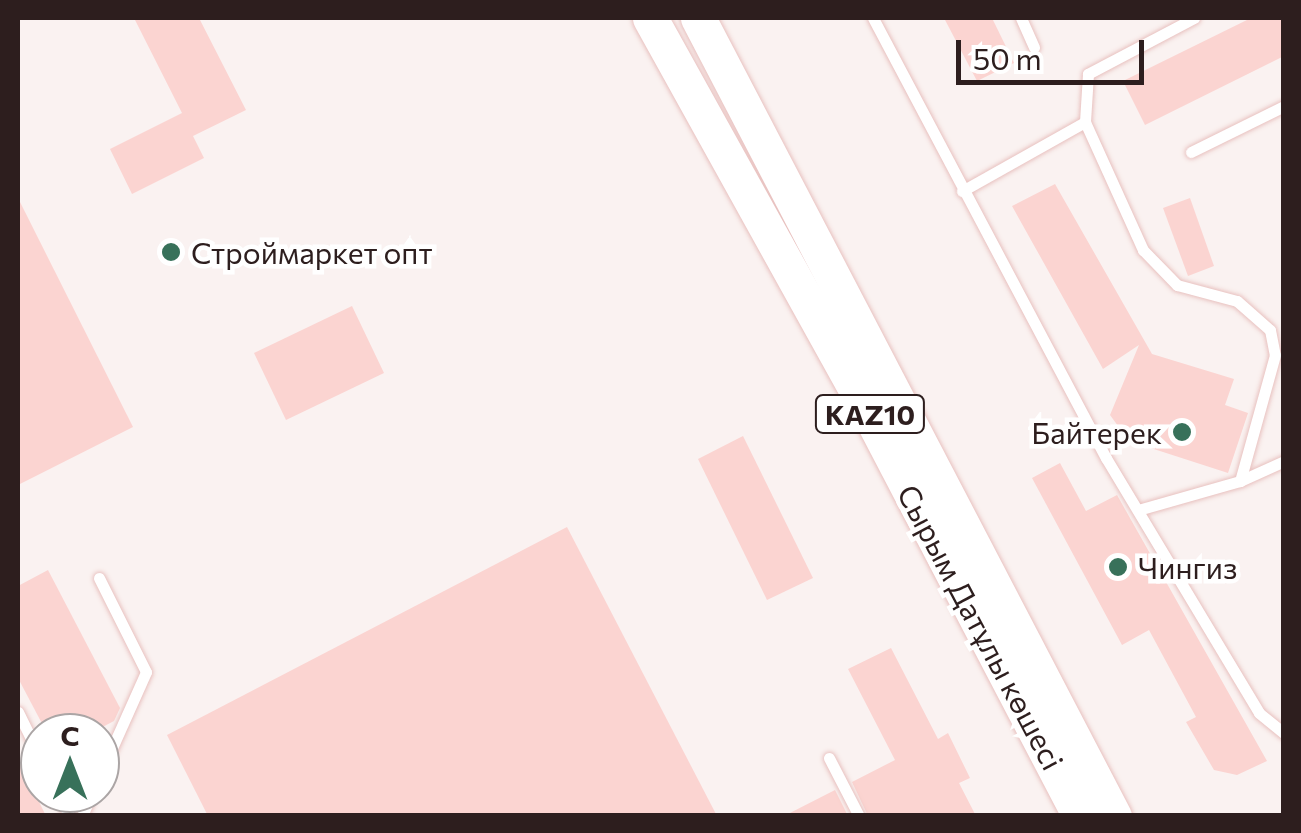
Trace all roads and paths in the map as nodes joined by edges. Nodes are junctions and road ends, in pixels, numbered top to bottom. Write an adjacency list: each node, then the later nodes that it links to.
1 (650, 18): 19 (highway, Сырым Датұлы көшесі / KAZ10)
2 (698, 18): 20 (highway, Сырым Датұлы көшесі / KAZ10)
3 (874, 18): 10 (lane)
4 (1020, 18): 6 (lane)
5 (1194, 18): 8 (lane)
6 (1034, 47)
7 (1284, 106): 9 (lane)
8 (1085, 122): 10 (lane); 12 (lane)
9 (1191, 152)
10 (962, 191): 13 (lane)
11 (1284, 461): 12 (lane)
12 (1240, 482): 13 (lane)
13 (1138, 510): 16 (lane)
14 (99, 578): 15 (lane)
15 (120, 730)
16 (1284, 732)
17 (829, 758): 18 (lane)
18 (858, 816)
19 (1080, 816)
20 (1114, 816)

